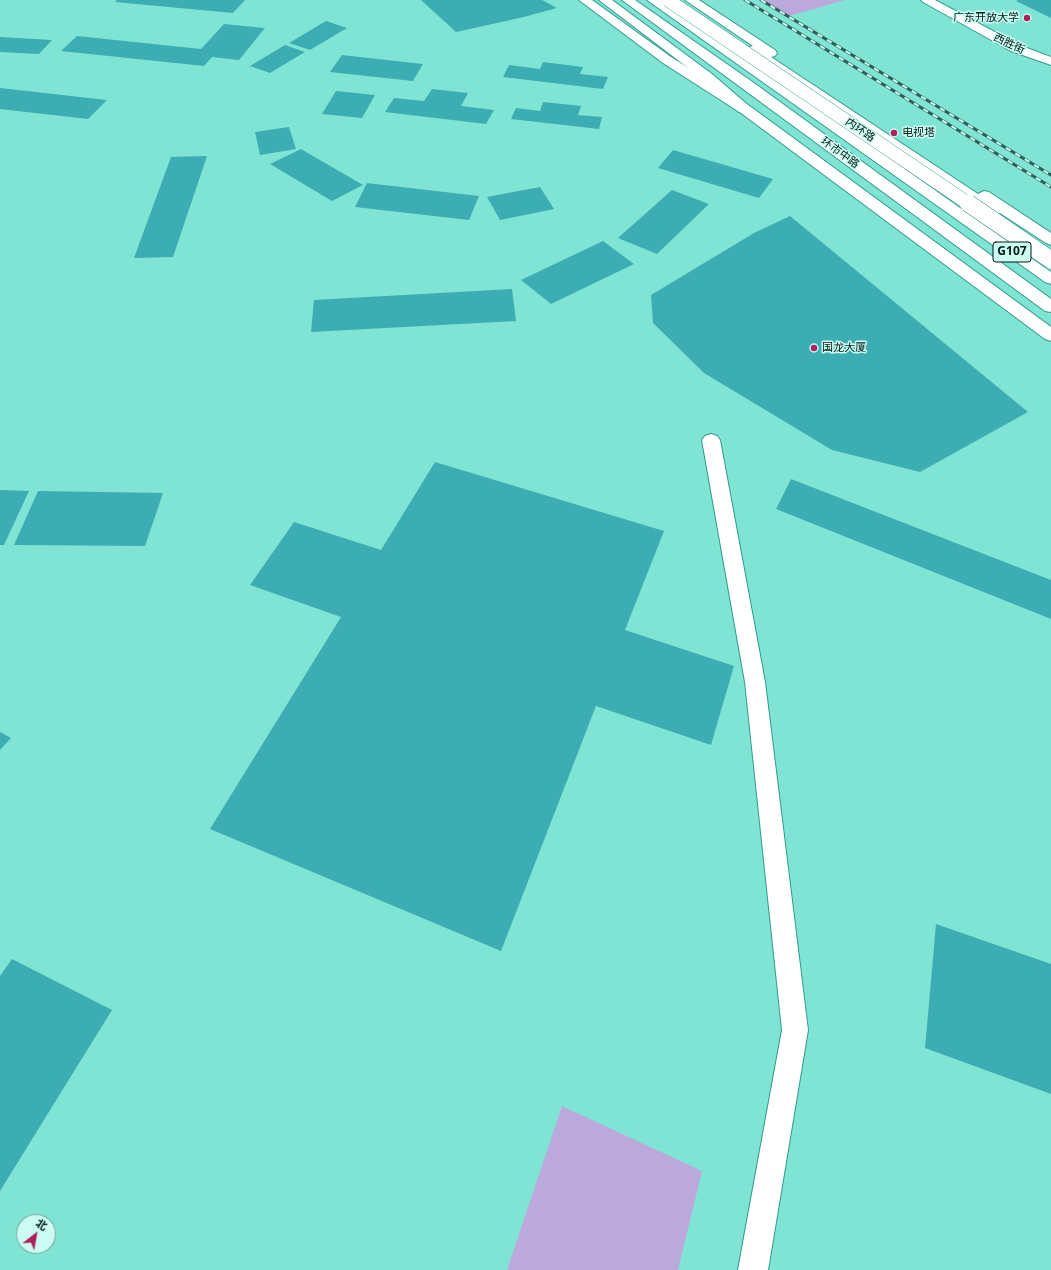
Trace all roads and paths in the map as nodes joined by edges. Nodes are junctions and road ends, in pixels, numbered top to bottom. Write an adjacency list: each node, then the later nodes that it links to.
1 (585, 0): 10 (main road)
2 (604, 0): 10 (main road)
3 (628, 0): 17 (main road, 环市中路)
4 (653, 0): 12 (main road, 环市中路)
5 (668, 0): 15 (main road, 内环路, bridge)
6 (679, 0): 11 (main road)
7 (691, 0): 13 (main road, 内环路)
8 (927, 0): 9 (main road, 西胜街)
9 (1051, 61)
10 (746, 110): 18 (main road, 环市中路)
11 (966, 193): 12 (main road); 14 (main road)
12 (972, 224): 16 (main road, 环市中路 / G107)
13 (1051, 240)
14 (1051, 250)
15 (1051, 260)
16 (1051, 279)
17 (1051, 307)
18 (1051, 335)
19 (711, 440): 20 (lane)
20 (753, 1270)

